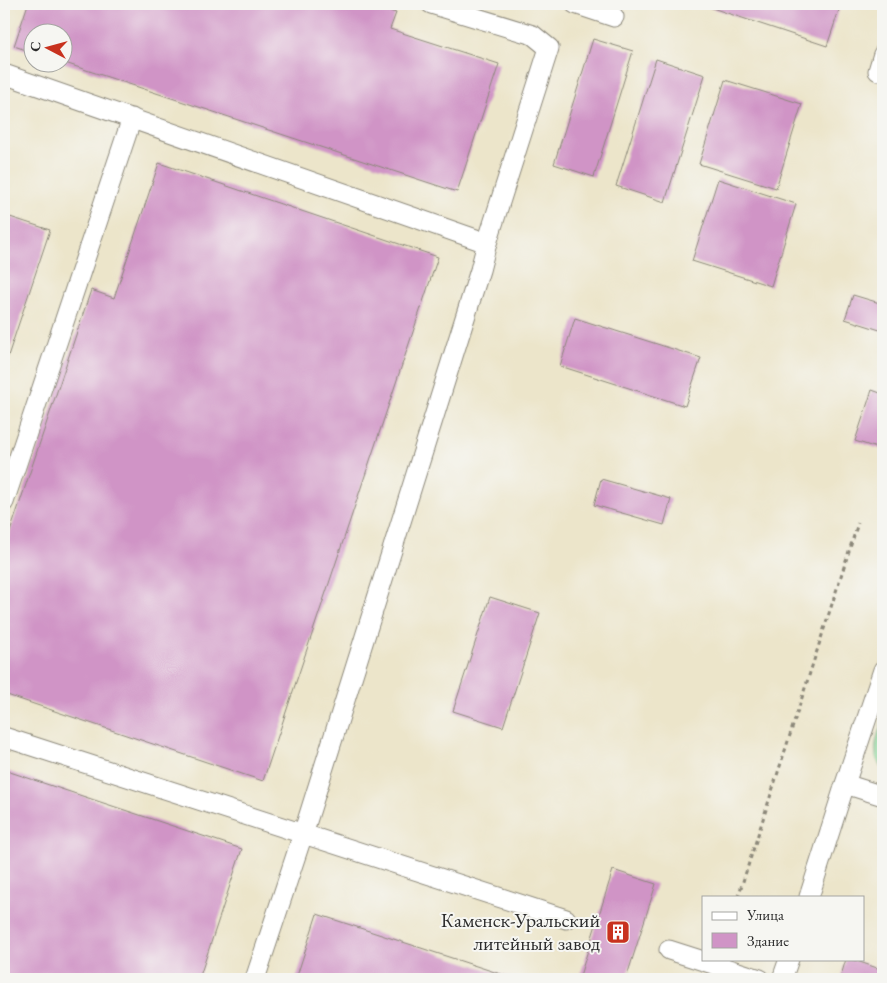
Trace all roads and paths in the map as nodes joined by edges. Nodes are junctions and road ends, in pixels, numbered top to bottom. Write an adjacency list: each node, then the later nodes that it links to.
1 (431, 4): 6 (street)
2 (575, 4): 3 (street)
3 (614, 17)
4 (4, 74): 5 (street)
5 (132, 118): 6 (street); 7 (street)
6 (487, 243): 13 (street)
7 (4, 502)
8 (858, 523): 14 (path)
9 (883, 670): 11 (street)
10 (4, 737): 13 (street)
11 (844, 784): 12 (street); 15 (street)
12 (883, 796)
13 (303, 834): 16 (street); 19 (street)
14 (738, 896)
15 (809, 896)
16 (566, 919)
17 (668, 950): 20 (street)
18 (788, 960): 21 (street)
19 (255, 979)
20 (760, 979)
21 (782, 979)

